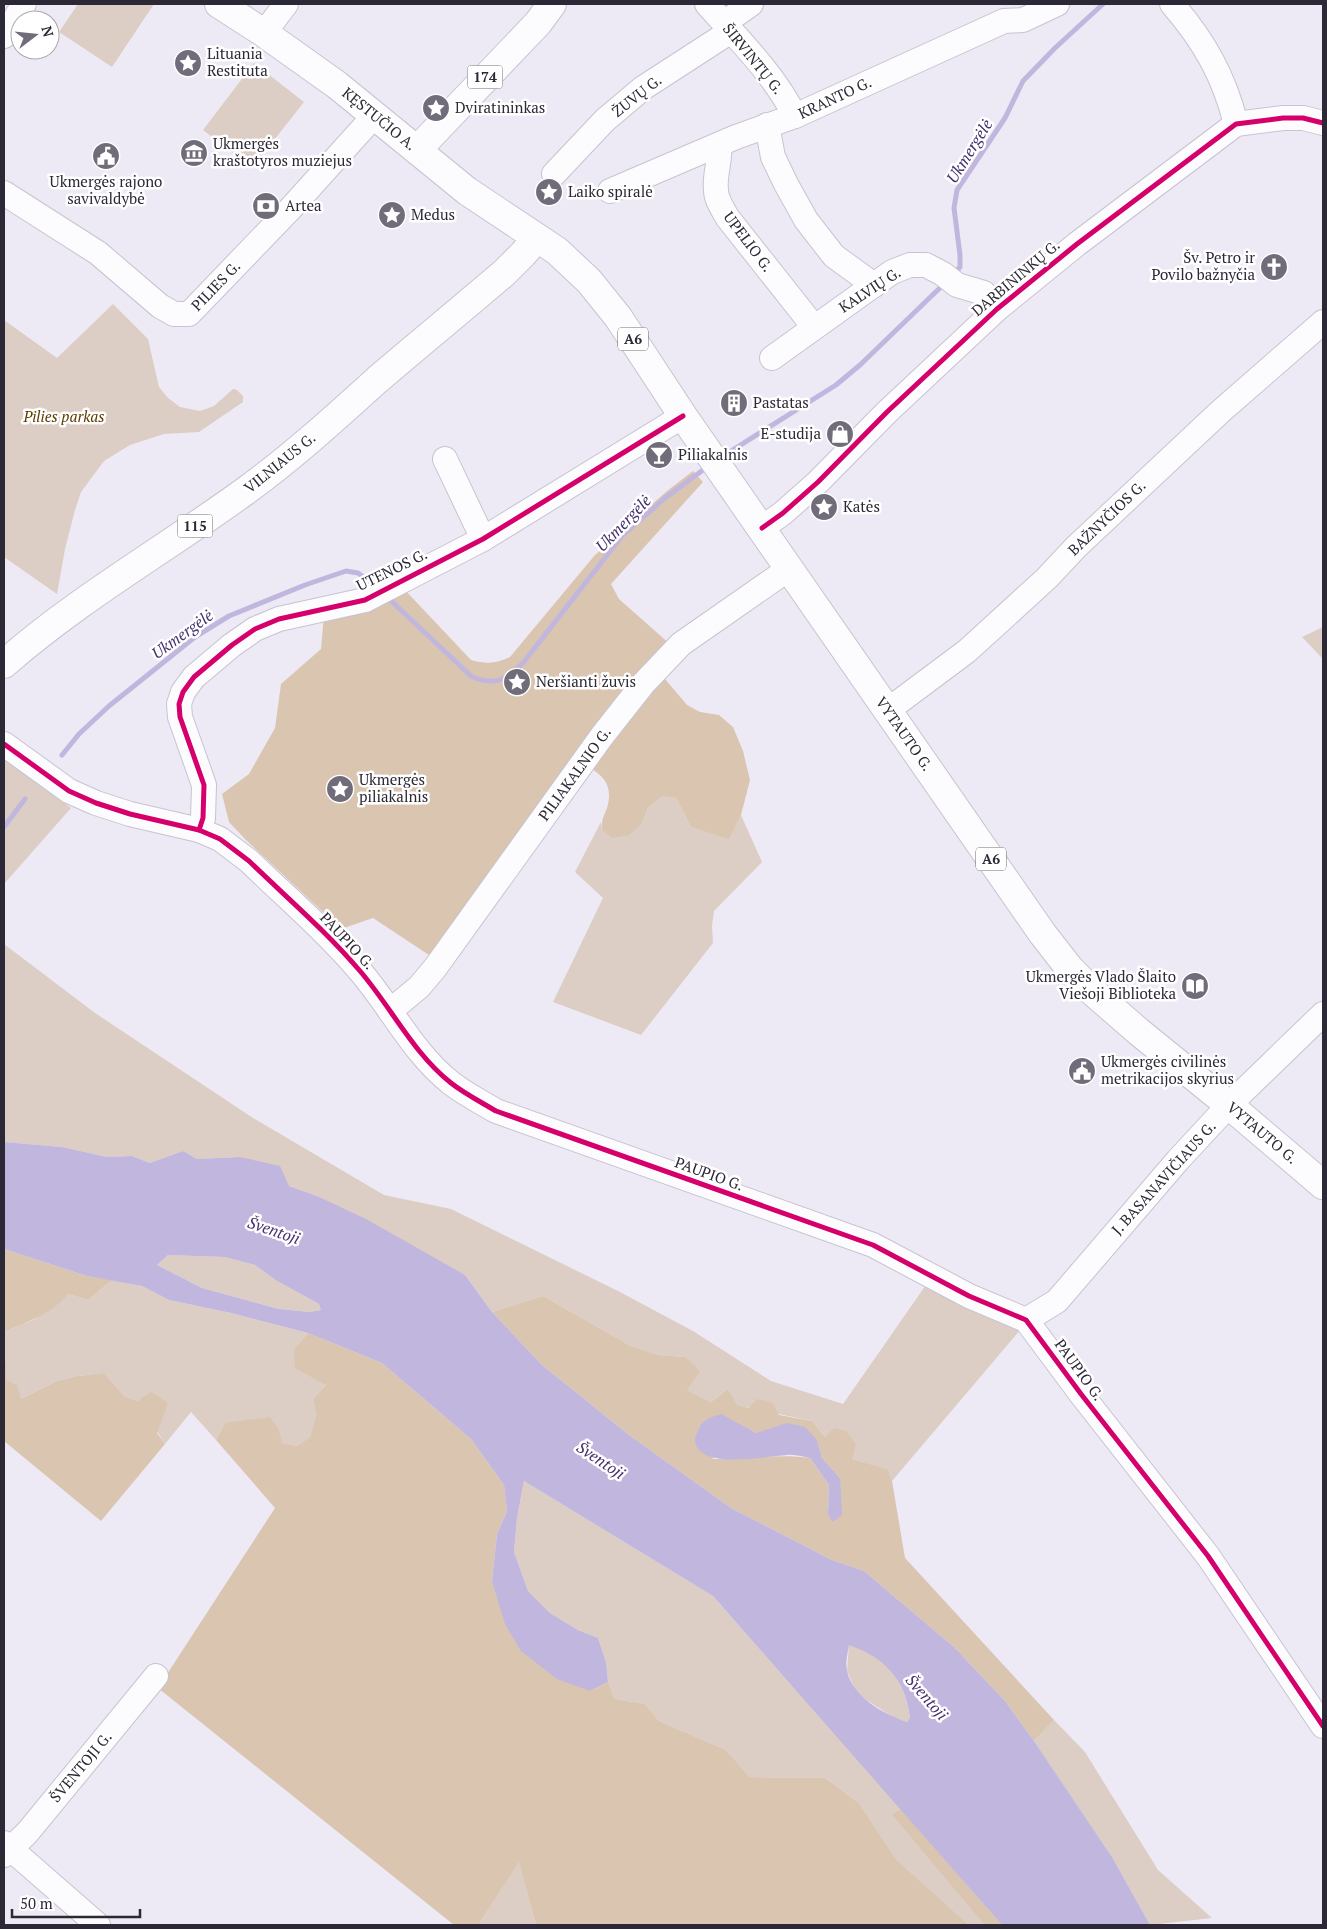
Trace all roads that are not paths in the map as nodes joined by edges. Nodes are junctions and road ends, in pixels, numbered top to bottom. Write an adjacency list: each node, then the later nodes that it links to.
1 (219, 4): 11 (main road, KĘSTUČIO A. / A6)
2 (286, 4): 11 (street)
3 (552, 4): 19 (main road, 174)
4 (707, 4): 10 (street, ŠIRVINTŲ G.)
5 (751, 4): 10 (street, ŽUVŲ G.)
6 (1057, 4): 9 (street, KRANTO G.)
7 (1172, 4): 15 (street)
8 (21, 8): 12 (street)
9 (1001, 12): 14 (street, KRANTO G.)
10 (727, 27): 14 (street, ŠIRVINTŲ G.); 20 (street, ŽUVŲ G.)
11 (264, 32): 13 (main road, KĘSTUČIO A. / A6)
12 (4, 36)
13 (375, 115): 19 (main road, KĘSTUČIO A. / A6); 22 (street, PILIES G.)
14 (795, 116): 17 (street, KRANTO G.)
15 (1236, 124): 16 (street, DARBININKŲ G.); 25 (street, DARBININKŲ G.)
16 (1323, 124)
17 (767, 125): 18 (street, KRANTO G.); 24 (street)
18 (719, 145): 21 (street, KRANTO G.); 27 (street, UPELIO G.)
19 (417, 150): 23 (main road, KĘSTUČIO A. / A6)
20 (554, 174)
21 (610, 191)
22 (4, 193)
23 (537, 238): 29 (main road, VYTAUTO G. / A6); 34 (main road, VILNIAUS G. / 115)
24 (874, 285): 25 (street, KALVIŲ G.); 27 (street, KALVIŲ G.)
25 (998, 308): 31 (street, DARBININKŲ G.)
26 (1323, 322): 35 (street, BAŽNYČIOS G.)
27 (814, 327): 28 (street, KALVIŲ G.)
28 (772, 358)
29 (684, 416): 31 (main road, VYTAUTO G. / A6); 32 (street, UTENOS G.)
30 (445, 459): 32 (street)
31 (762, 528): 33 (main road, VYTAUTO G. / A6)
32 (483, 539): 37 (street, UTENOS G.)
33 (790, 568): 35 (main road, VYTAUTO G. / A6); 38 (street, PILIAKALNIO G.)
34 (4, 664)
35 (888, 710): 40 (main road, VYTAUTO G. / A6)
36 (4, 744): 37 (street, PAUPIO G.)
37 (199, 830): 38 (street, PAUPIO G.)
38 (390, 1010): 42 (street, PAUPIO G.)
39 (1323, 1014): 40 (street, J. BASANAVIČIAUS G.)
40 (1230, 1105): 41 (main road, VYTAUTO G. / A6); 42 (street, J. BASANAVIČIAUS G.)
41 (1323, 1184)
42 (1026, 1320): 44 (street, PAUPIO G.)
43 (156, 1676): 45 (street, ŠVENTOJI G.)
44 (1323, 1726)
45 (6, 1849): 46 (street)
46 (98, 1925)

